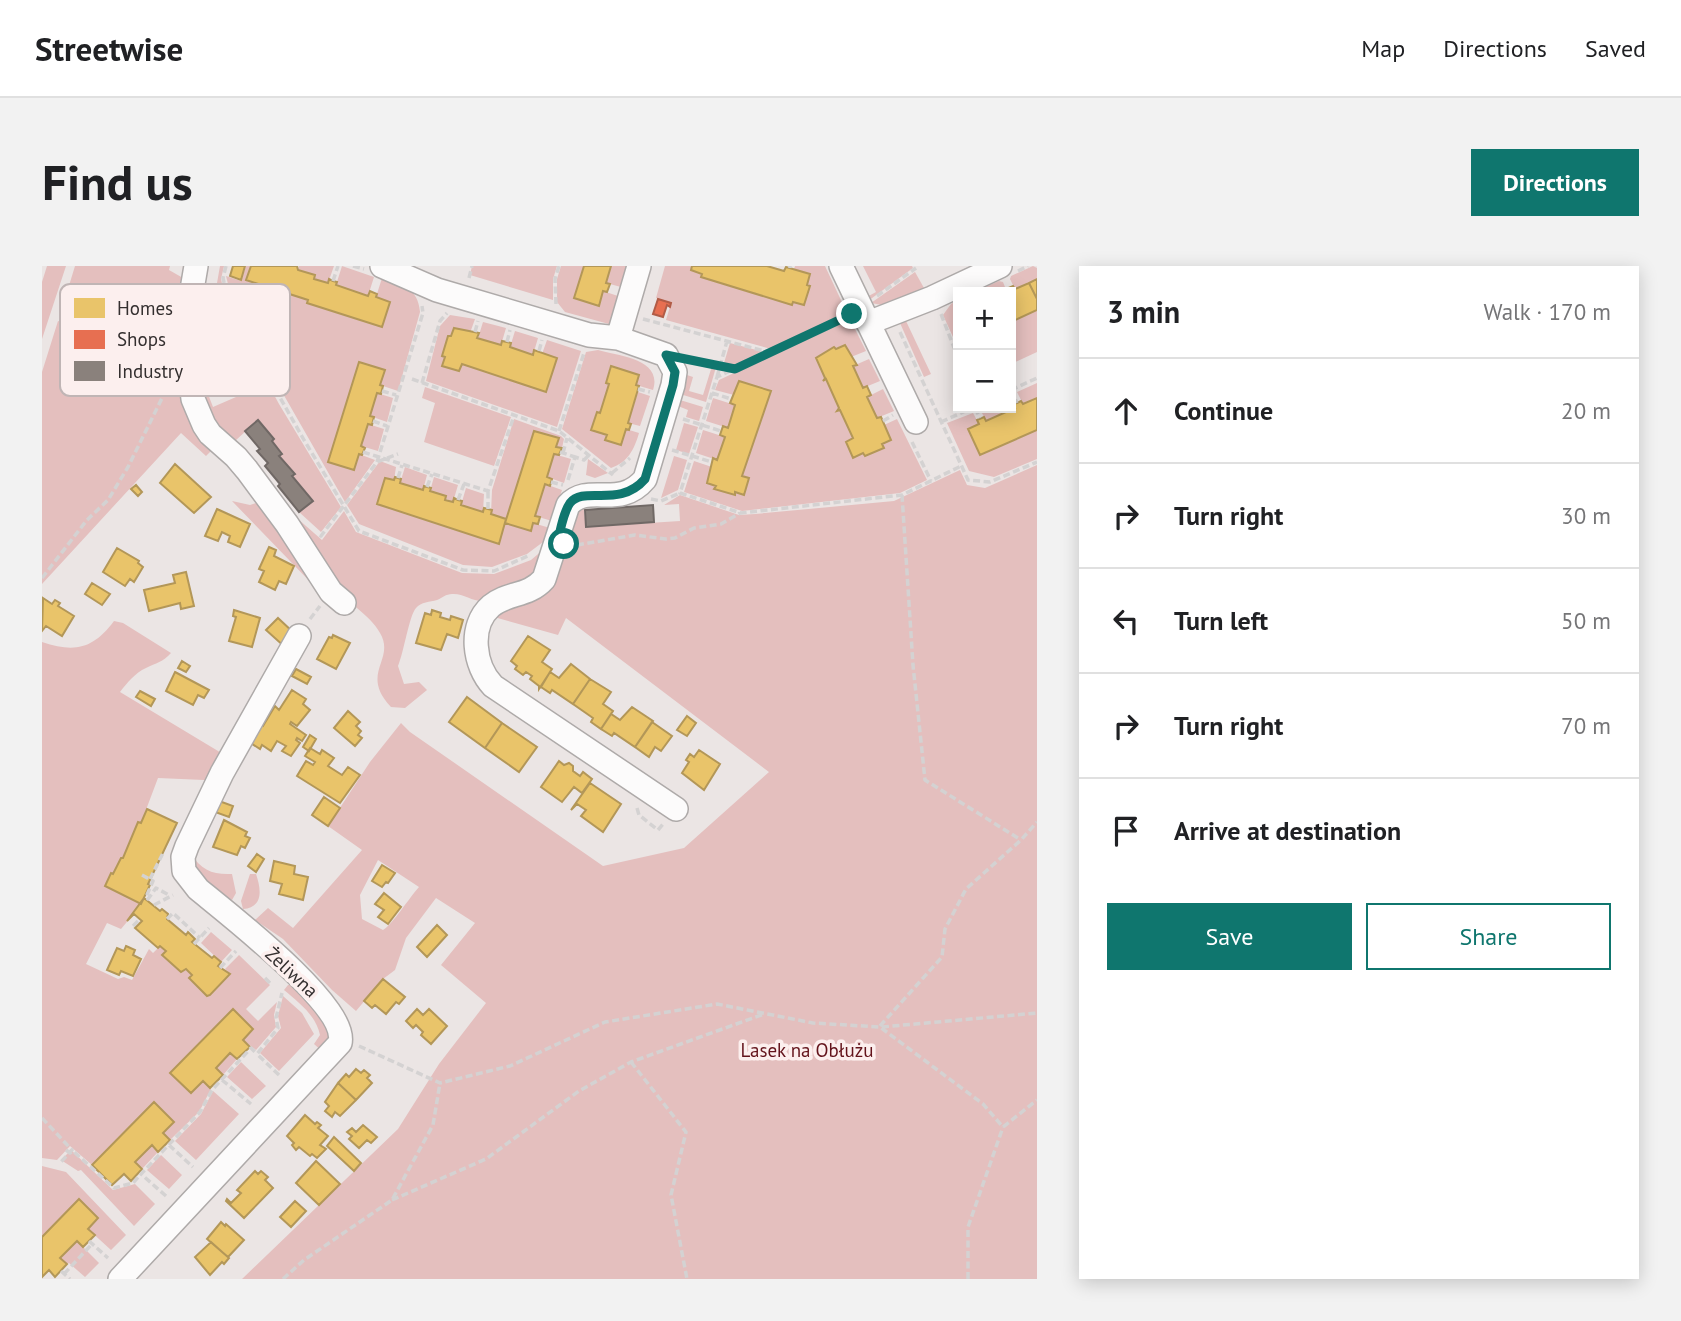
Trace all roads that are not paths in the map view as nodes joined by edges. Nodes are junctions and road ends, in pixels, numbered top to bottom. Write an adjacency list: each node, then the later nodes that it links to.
1 (197, 266): 6 (street)
2 (639, 266): 8 (street)
3 (841, 266): 7 (street)
4 (1000, 266): 7 (street)
5 (376, 269): 8 (street)
6 (194, 284)
7 (865, 316): 10 (street)
8 (618, 338): 13 (street)
9 (193, 396): 11 (street)
10 (916, 422)
11 (338, 597)
12 (299, 636): 14 (street, Żeliwna)
13 (676, 809)
14 (120, 1279)

